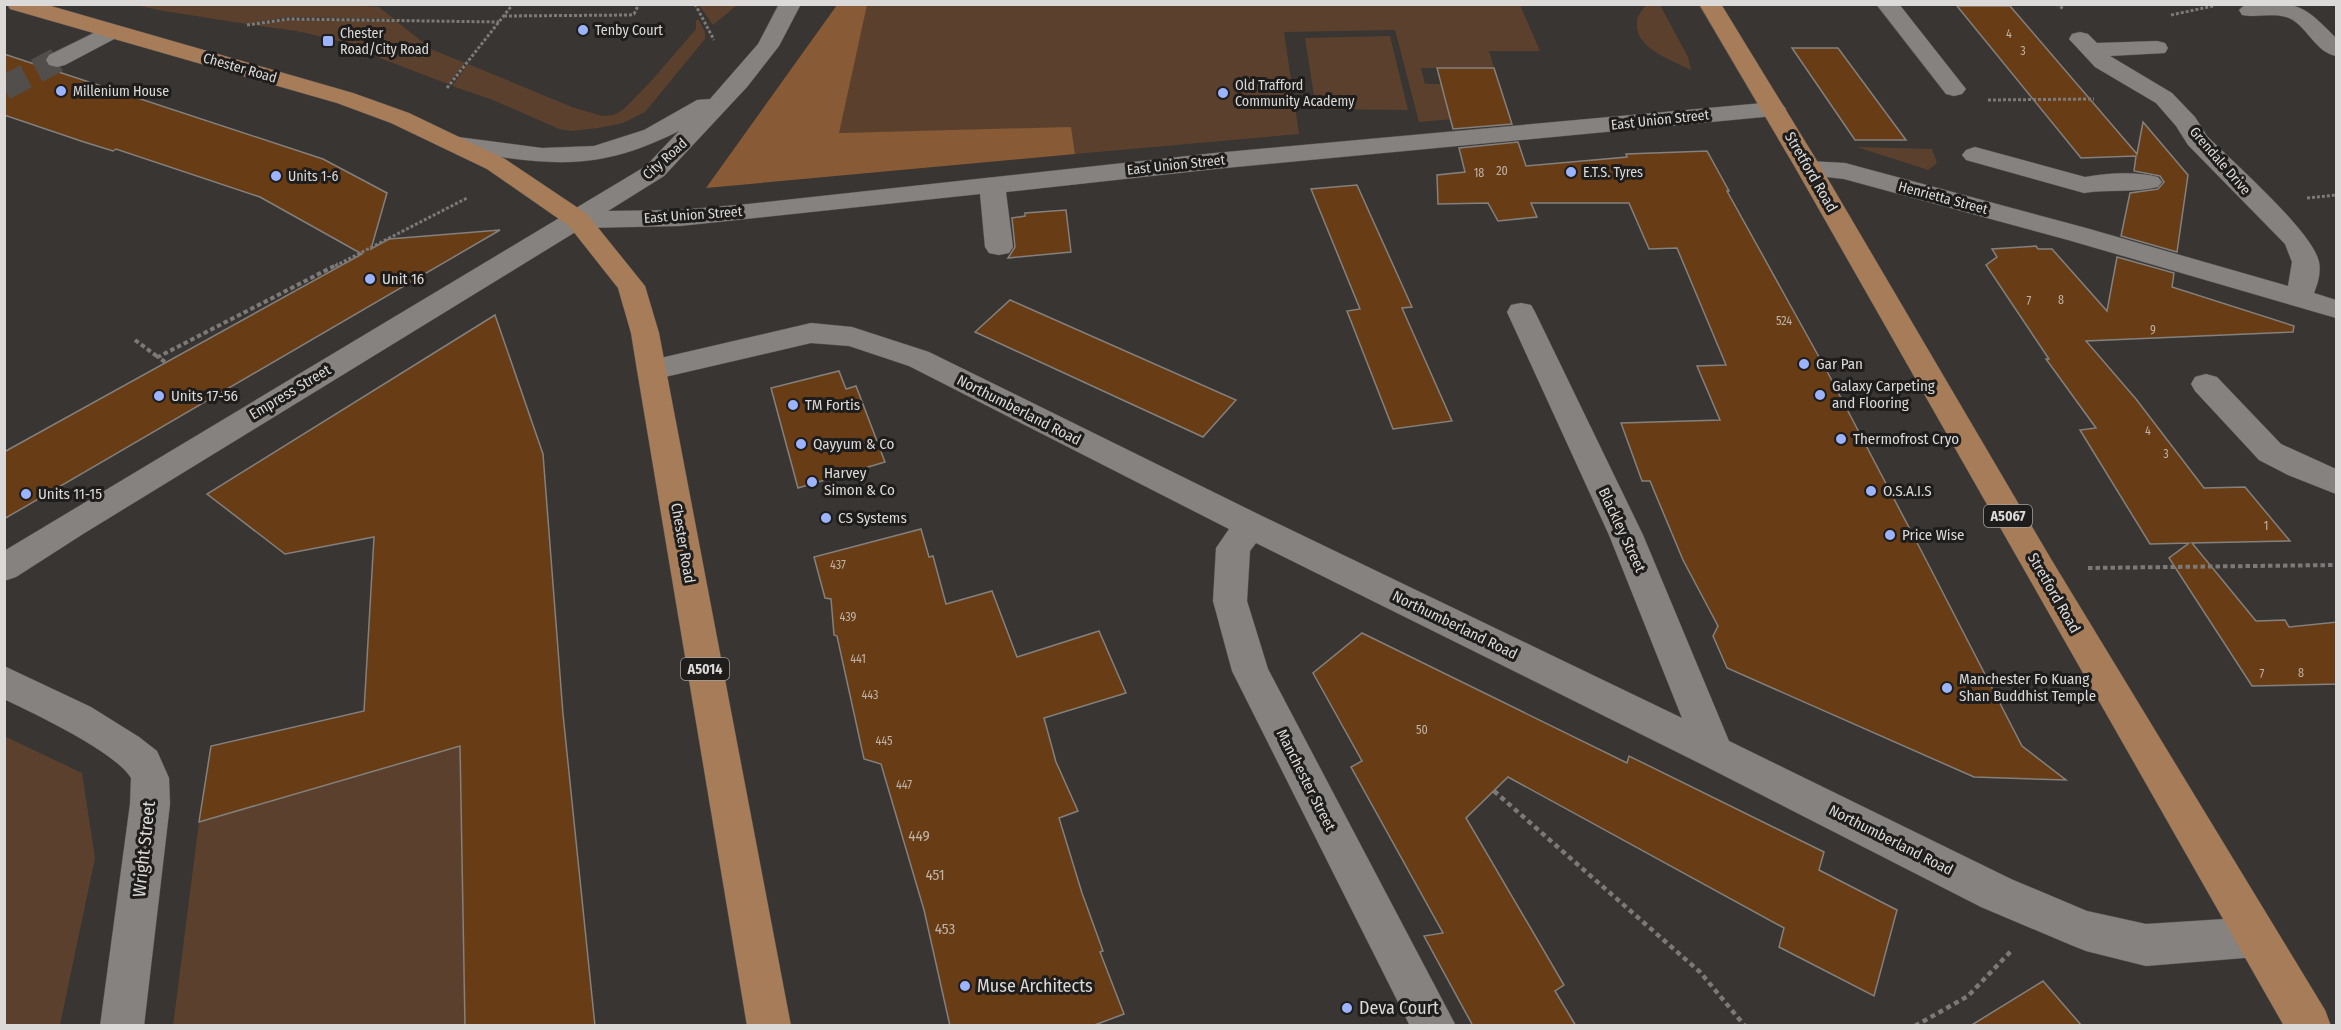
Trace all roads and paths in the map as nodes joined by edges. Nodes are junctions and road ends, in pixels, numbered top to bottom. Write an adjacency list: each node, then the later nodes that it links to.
1 (18, 4): 12 (main road, Chester Road)
2 (513, 4): 9 (path)
3 (639, 4): 9 (path)
4 (695, 4): 13 (path)
5 (790, 4): 17 (street, City Road)
6 (1710, 4): 22 (main road, Stretford Road / A5067)
7 (1887, 4): 19 (street)
8 (2250, 10): 15 (street)
9 (504, 16): 10 (path)
10 (499, 22): 11 (path); 18 (path)
11 (247, 25)
12 (110, 32): 16 (street); 23 (main road, Chester Road)
13 (714, 40)
14 (2157, 48): 34 (street, Grendale Drive)
15 (2337, 49)
16 (57, 60)
17 (739, 82): 24 (street, City Road); 31 (street, City Road)
18 (447, 88)
19 (1954, 89)
20 (2095, 99): 21 (path)
21 (1981, 100)
22 (1774, 110): 26 (main road, Stretford Road / A5067); 28 (street, East Union Street)
23 (458, 144): 24 (street, Chester Road); 31 (main road, Chester Road / A5014)
24 (589, 154)
25 (1975, 155): 29 (street)
26 (1809, 169): 32 (street, Henrietta Street); 46 (main road, Stretford Road / A5067)
27 (2150, 182): 29 (street)
28 (992, 184): 31 (street, East Union Street); 33 (street)
29 (2084, 184): 32 (street)
30 (468, 198): 38 (path)
31 (578, 220): 40 (main road, Chester Road / A5014); 45 (street, Empress Street)
32 (2077, 234): 34 (street, Henrietta Street)
33 (999, 247)
34 (2298, 298): 35 (street, Henrietta Street)
35 (2337, 309)
36 (1521, 312): 48 (street, Blackley Street)
37 (135, 340): 38 (path)
38 (158, 357): 39 (path)
39 (165, 362)
40 (652, 370): 43 (street, Northumberland Road); 53 (main road, Chester Road / A5014)
41 (2204, 398): 42 (street)
42 (2337, 482)
43 (1250, 525): 48 (street, Northumberland Road); 54 (street, Manchester Street)
44 (2337, 565): 46 (path)
45 (4, 568)
46 (2039, 568): 50 (main road, Stretford Road / A5067)
47 (4, 681): 52 (street, Wright Street)
48 (1715, 752): 50 (street, Northumberland Road)
49 (1494, 791): 55 (path)
50 (2256, 937): 57 (main road, Stretford Road / A5067)
51 (2015, 946): 56 (path)
52 (122, 1026)
53 (769, 1026)
54 (1434, 1026)
55 (1745, 1026)
56 (1915, 1026)
57 (2309, 1026)

